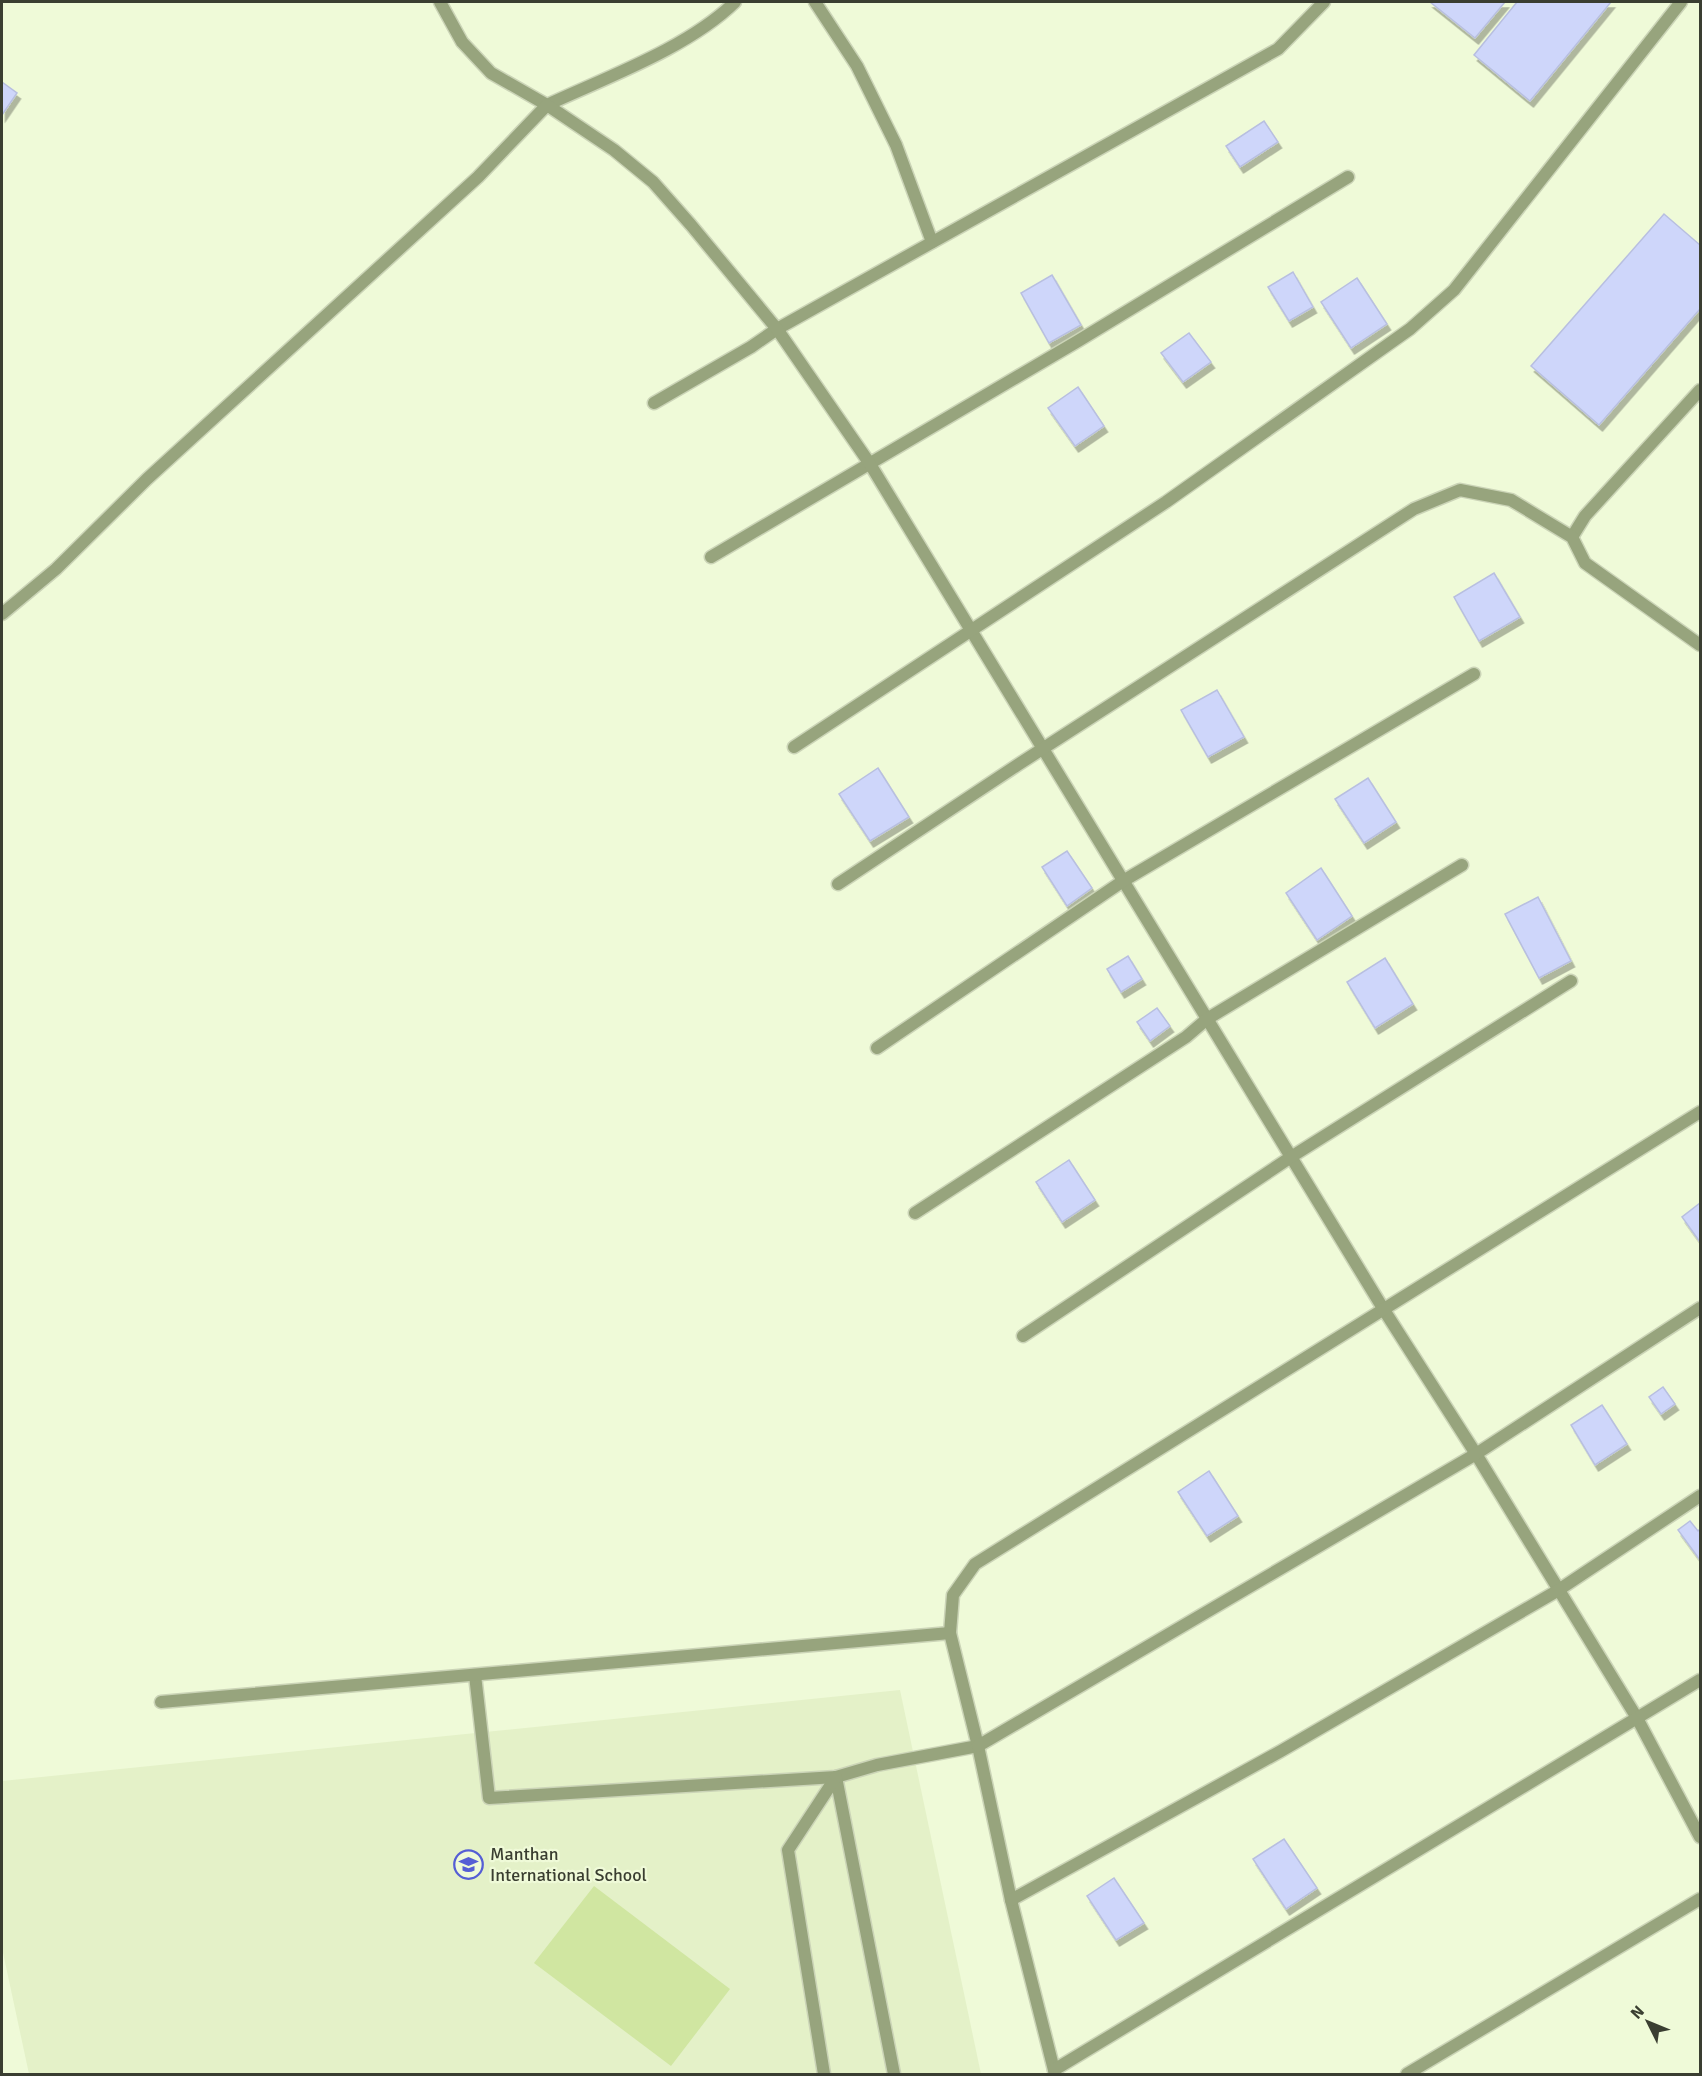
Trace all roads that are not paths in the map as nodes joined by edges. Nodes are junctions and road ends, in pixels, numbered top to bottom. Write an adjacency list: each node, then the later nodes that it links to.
1 (440, 2): 6 (street)
2 (735, 2): 6 (street)
3 (815, 2): 8 (street)
4 (1324, 2): 8 (street)
5 (1681, 2): 16 (street)
6 (547, 105): 9 (street); 15 (street)
7 (1348, 177): 12 (street)
8 (932, 242): 9 (street)
9 (777, 329): 11 (street); 12 (street)
10 (1701, 390): 13 (street)
11 (654, 403)
12 (870, 464): 14 (street); 16 (street)
13 (1572, 537): 17 (street); 20 (street)
14 (711, 557)
15 (2, 614)
16 (970, 630): 19 (street); 20 (street)
17 (1701, 645)
18 (1474, 674): 22 (street)
19 (794, 747)
20 (1043, 749): 22 (street); 23 (street)
21 (1462, 865): 25 (street)
22 (1123, 881): 25 (street); 26 (street)
23 (838, 884)
24 (1571, 981): 28 (street)
25 (1207, 1019): 28 (street); 29 (street)
26 (877, 1048)
27 (1701, 1112): 31 (street)
28 (1291, 1157): 31 (street); 32 (street)
29 (915, 1213)
30 (1701, 1308): 33 (street)
31 (1384, 1310): 33 (street); 36 (street)
32 (1023, 1336)
33 (1476, 1454): 35 (street); 41 (street)
34 (1701, 1496): 35 (street)
35 (1557, 1591): 40 (street); 45 (street)
36 (950, 1633): 37 (street); 41 (street)
37 (475, 1675): 39 (street); 42 (street)
38 (1701, 1680): 40 (street)
39 (161, 1702)
40 (1637, 1718): 43 (street); 46 (street)
41 (978, 1746): 42 (street); 45 (street)
42 (837, 1777): 47 (street); 48 (street)
43 (1701, 1837)
44 (1701, 1899): 49 (street)
45 (1011, 1900): 46 (street)
46 (1054, 2072)
47 (824, 2074)
48 (894, 2074)
49 (1407, 2074)

